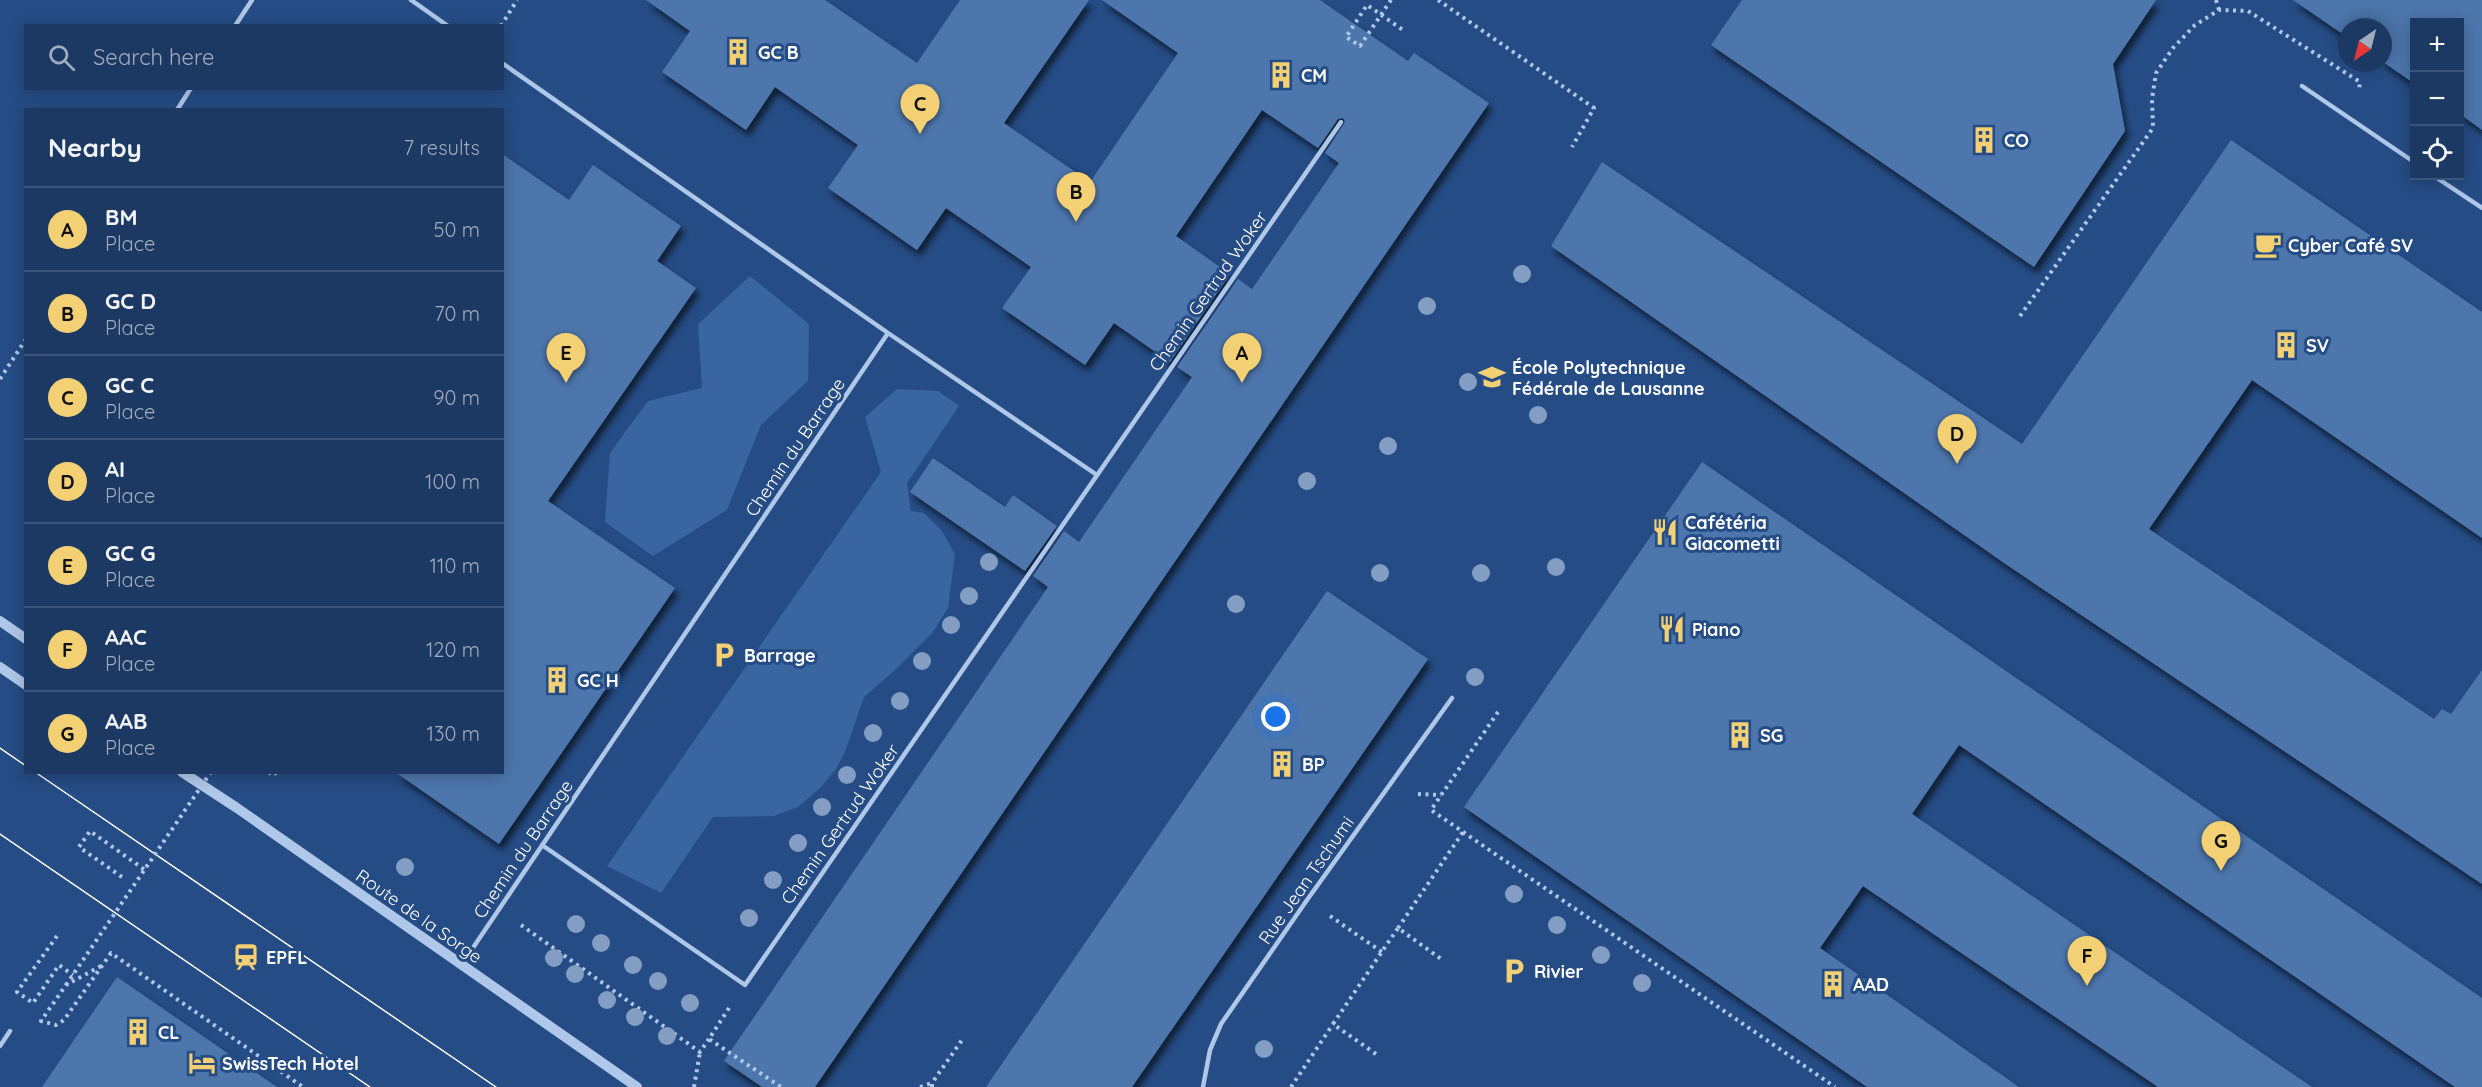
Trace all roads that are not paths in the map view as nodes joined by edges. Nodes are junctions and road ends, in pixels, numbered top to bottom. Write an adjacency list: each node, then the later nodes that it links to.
1 (252, 0): 3 (lane)
2 (411, 0): 4 (lane)
3 (236, 24)
4 (445, 24)
5 (504, 64): 13 (lane)
6 (2302, 86): 10 (lane)
7 (190, 90): 8 (lane)
8 (178, 108)
9 (1341, 122): 14 (lane, Chemin Gertrud Woker)
10 (2410, 159)
11 (2440, 180): 12 (lane)
12 (2482, 208)
13 (888, 333): 14 (lane); 21 (lane, Chemin du Barrage)
14 (1097, 475): 21 (lane, Chemin Gertrud Woker)
15 (0, 621): 16 (street)
16 (24, 638)
17 (0, 667): 18 (street)
18 (24, 684)
19 (1452, 698): 26 (lane, Rue Jean Tschumi)
20 (185, 774): 22 (street, Route de la Sorge)
21 (542, 845): 22 (lane, Chemin du Barrage)
22 (461, 966): 25 (street, Route de la Sorge)
23 (10, 1031): 24 (lane)
24 (0, 1046)
25 (637, 1087)
26 (1203, 1087)

